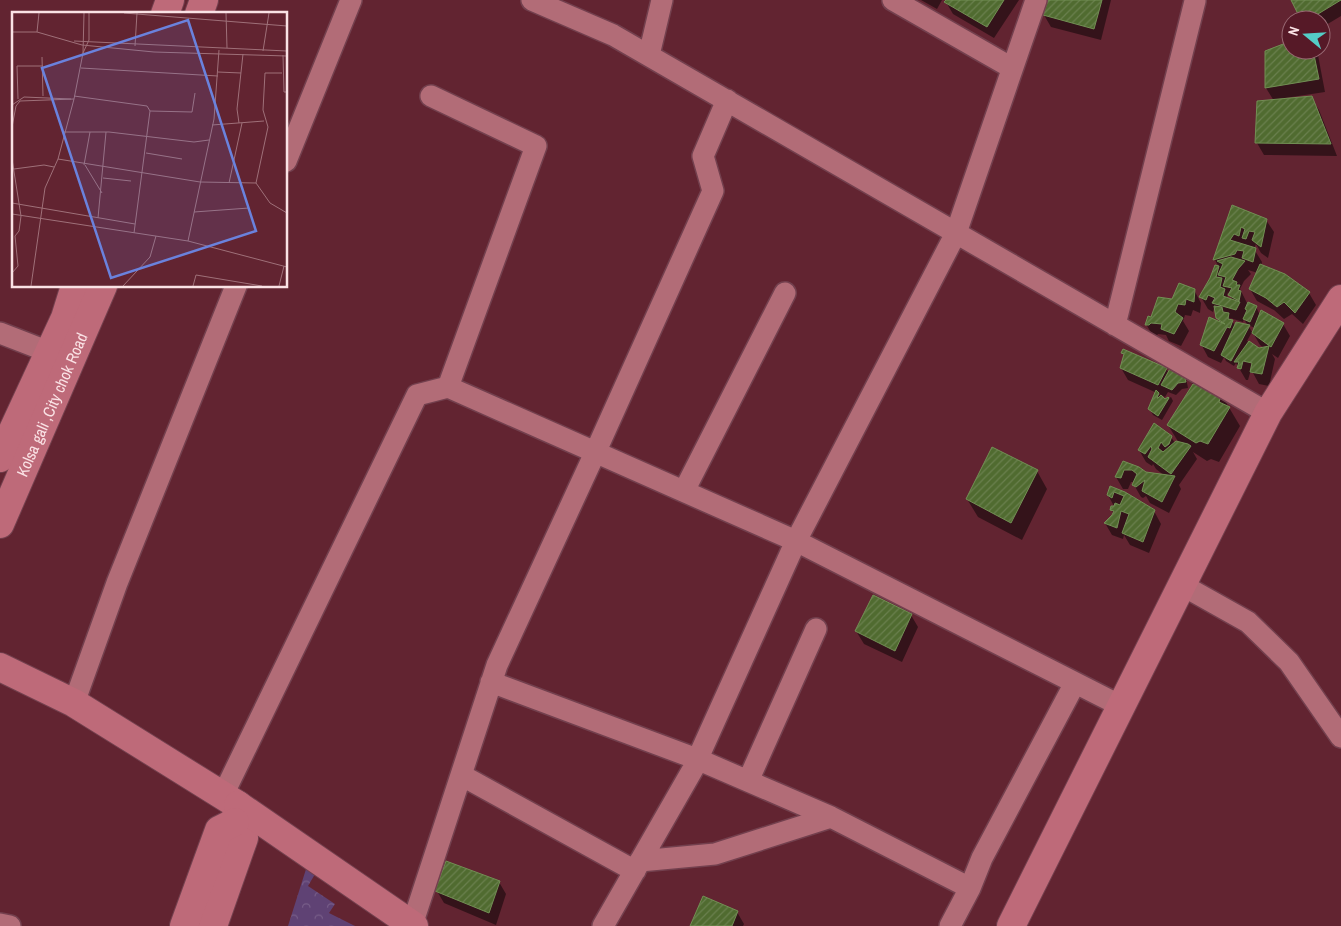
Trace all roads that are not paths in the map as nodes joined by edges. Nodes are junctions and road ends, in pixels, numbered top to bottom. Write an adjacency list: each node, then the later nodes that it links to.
1 (170, 0): 9 (street)
2 (204, 0): 10 (street)
3 (351, 0): 15 (street)
4 (532, 0): 11 (street)
5 (662, 0): 11 (street)
6 (893, 0): 12 (street)
7 (1036, 0): 12 (street)
8 (1196, 1): 22 (street)
9 (166, 12)
10 (200, 12)
11 (649, 55): 14 (street)
12 (1012, 68): 16 (street)
13 (432, 96): 25 (street)
14 (727, 100): 16 (street); 27 (street)
15 (288, 156)
16 (956, 233): 22 (street); 31 (street)
17 (75, 288): 24 (street, Kolsa gali ,City chok Road)
18 (101, 288): 30 (street, Kolsa gali ,City chok Road)
19 (235, 288): 37 (street)
20 (784, 293): 29 (street)
21 (1341, 299): 26 (street)
22 (1115, 325): 26 (street)
23 (0, 333): 24 (street)
24 (49, 352): 28 (street, Kolsa gali ,City chok Road)
25 (448, 387): 27 (street); 43 (street)
26 (1268, 413): 32 (street)
27 (596, 452): 29 (street); 35 (street)
28 (0, 458)
29 (684, 491): 31 (street)
30 (0, 524)
31 (796, 541): 36 (street); 40 (street)
32 (1182, 585): 38 (street); 39 (street)
33 (816, 629): 42 (street)
34 (0, 668): 37 (street)
35 (491, 682): 40 (street); 41 (street)
36 (1075, 683): 38 (street); 46 (street)
37 (74, 703): 43 (street)
38 (1121, 706): 54 (street)
39 (1341, 736)
40 (697, 759): 42 (street); 45 (street)
41 (461, 775): 45 (street); 51 (street)
42 (748, 780): 44 (street)
43 (232, 808): 49 (street); 50 (street); 51 (street)
44 (831, 816): 45 (street); 46 (street)
45 (638, 866): 52 (street)
46 (970, 888): 53 (street)
47 (0, 924): 48 (street)
48 (10, 926)
49 (184, 926)
50 (213, 926)
51 (413, 926)
52 (603, 926)
53 (950, 926)
54 (1011, 926)

